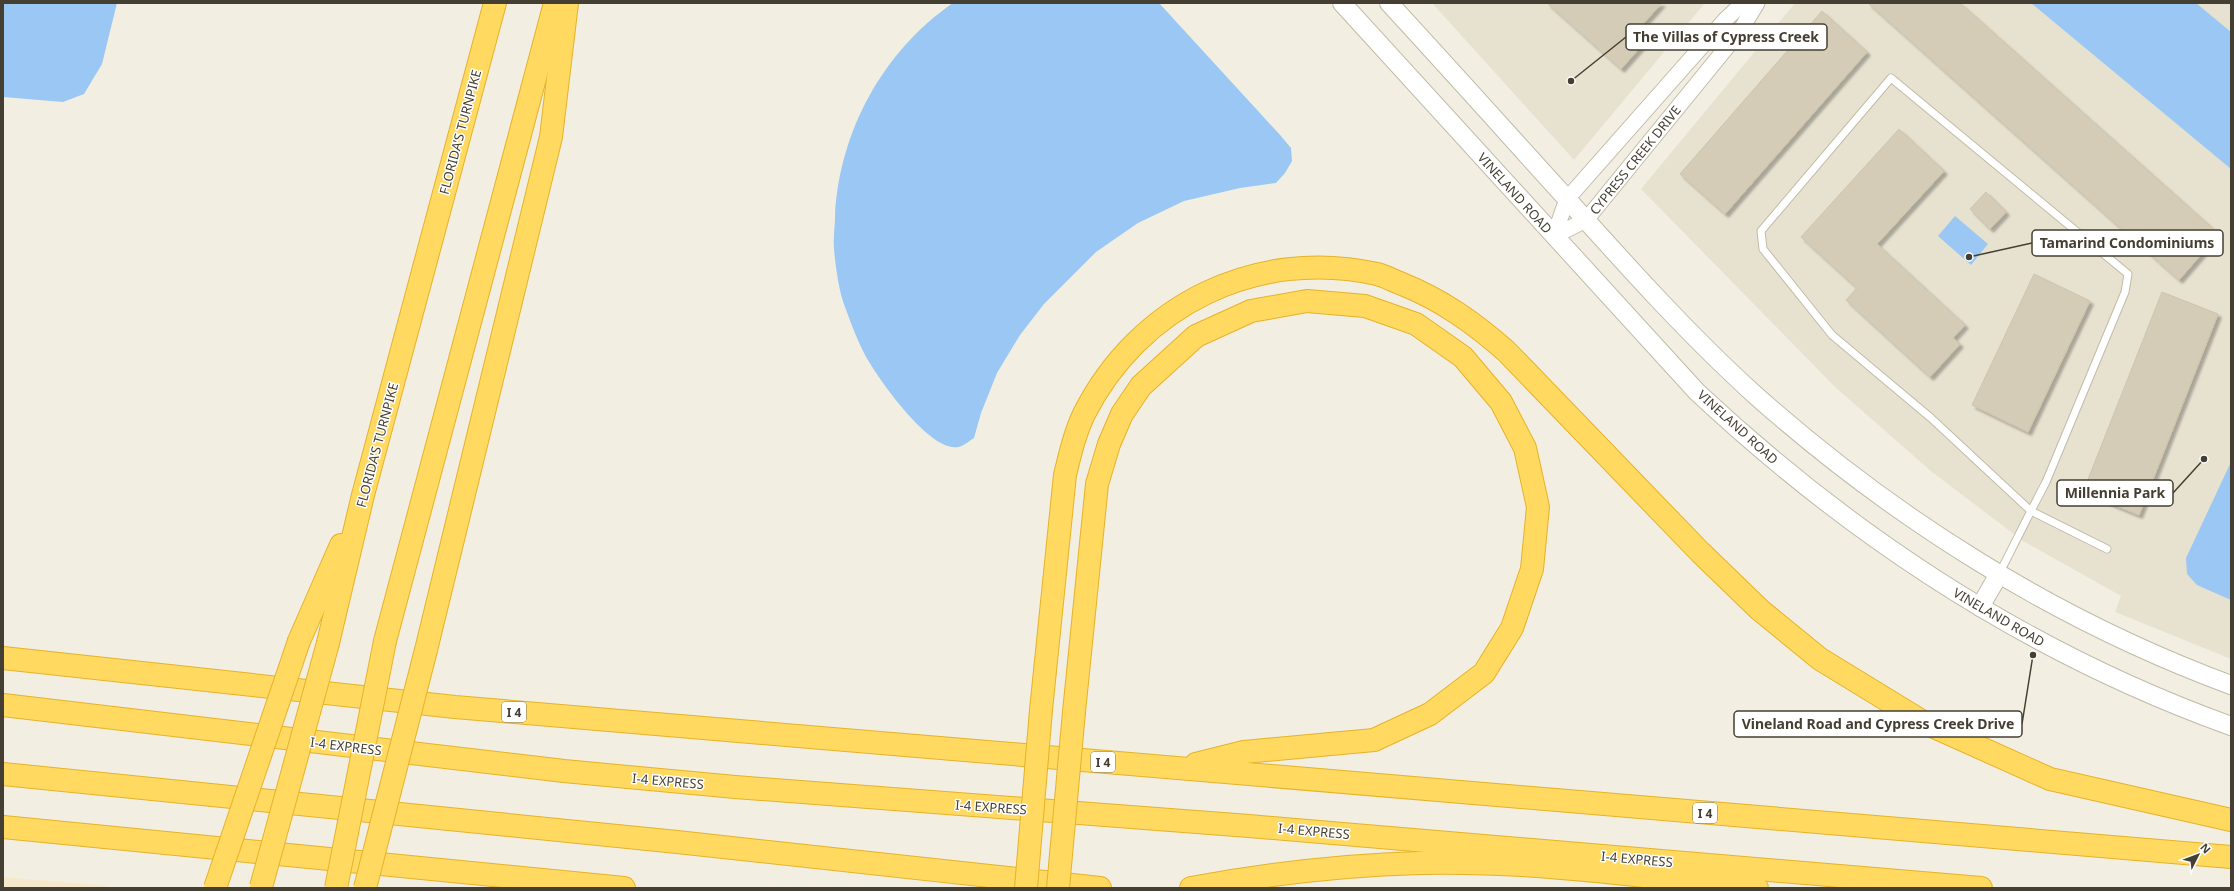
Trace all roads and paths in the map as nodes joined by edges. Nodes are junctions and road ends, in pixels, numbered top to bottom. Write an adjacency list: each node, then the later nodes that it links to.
1 (495, 3): 11 (highway, FLORIDA'S TURNPIKE)
2 (555, 3): 28 (highway, bridge)
3 (567, 3): 29 (highway, bridge)
4 (1342, 3): 10 (street, VINELAND ROAD)
5 (1389, 3): 8 (street)
6 (1743, 3): 8 (street, CYPRESS CREEK DRIVE)
7 (1758, 3): 9 (street, CYPRESS CREEK DRIVE)
8 (1567, 199): 9 (street); 10 (street, CYPRESS CREEK DRIVE)
9 (1586, 220): 10 (street, CYPRESS CREEK DRIVE); 14 (street)
10 (1554, 236): 15 (street, VINELAND ROAD)
11 (363, 495): 26 (highway, FLORIDA'S TURNPIKE, bridge); 27 (highway, bridge)
12 (2031, 511): 12 (lane); 13 (lane); 14 (lane)
13 (2107, 549)
14 (1999, 574): 15 (street); 17 (street)
15 (1980, 608): 19 (street, VINELAND ROAD)
16 (3, 658): 20 (highway, I 4)
17 (2231, 685)
18 (3, 705): 37 (highway, I-4 EXPRESS)
19 (2231, 726)
20 (1179, 769): 24 (highway, I 4); 33 (highway, bridge)
21 (3, 774): 34 (highway)
22 (2231, 820): 32 (highway, bridge)
23 (3, 827): 25 (highway)
24 (2231, 857)
25 (503, 876): 30 (highway); 31 (highway)
26 (261, 887)
27 (215, 888)
28 (336, 888)
29 (365, 888)
30 (551, 888)
31 (624, 888)
32 (1026, 888)
33 (1058, 888)
34 (1100, 888)
35 (1191, 888): 36 (highway)
36 (1757, 888)
37 (1981, 888)

